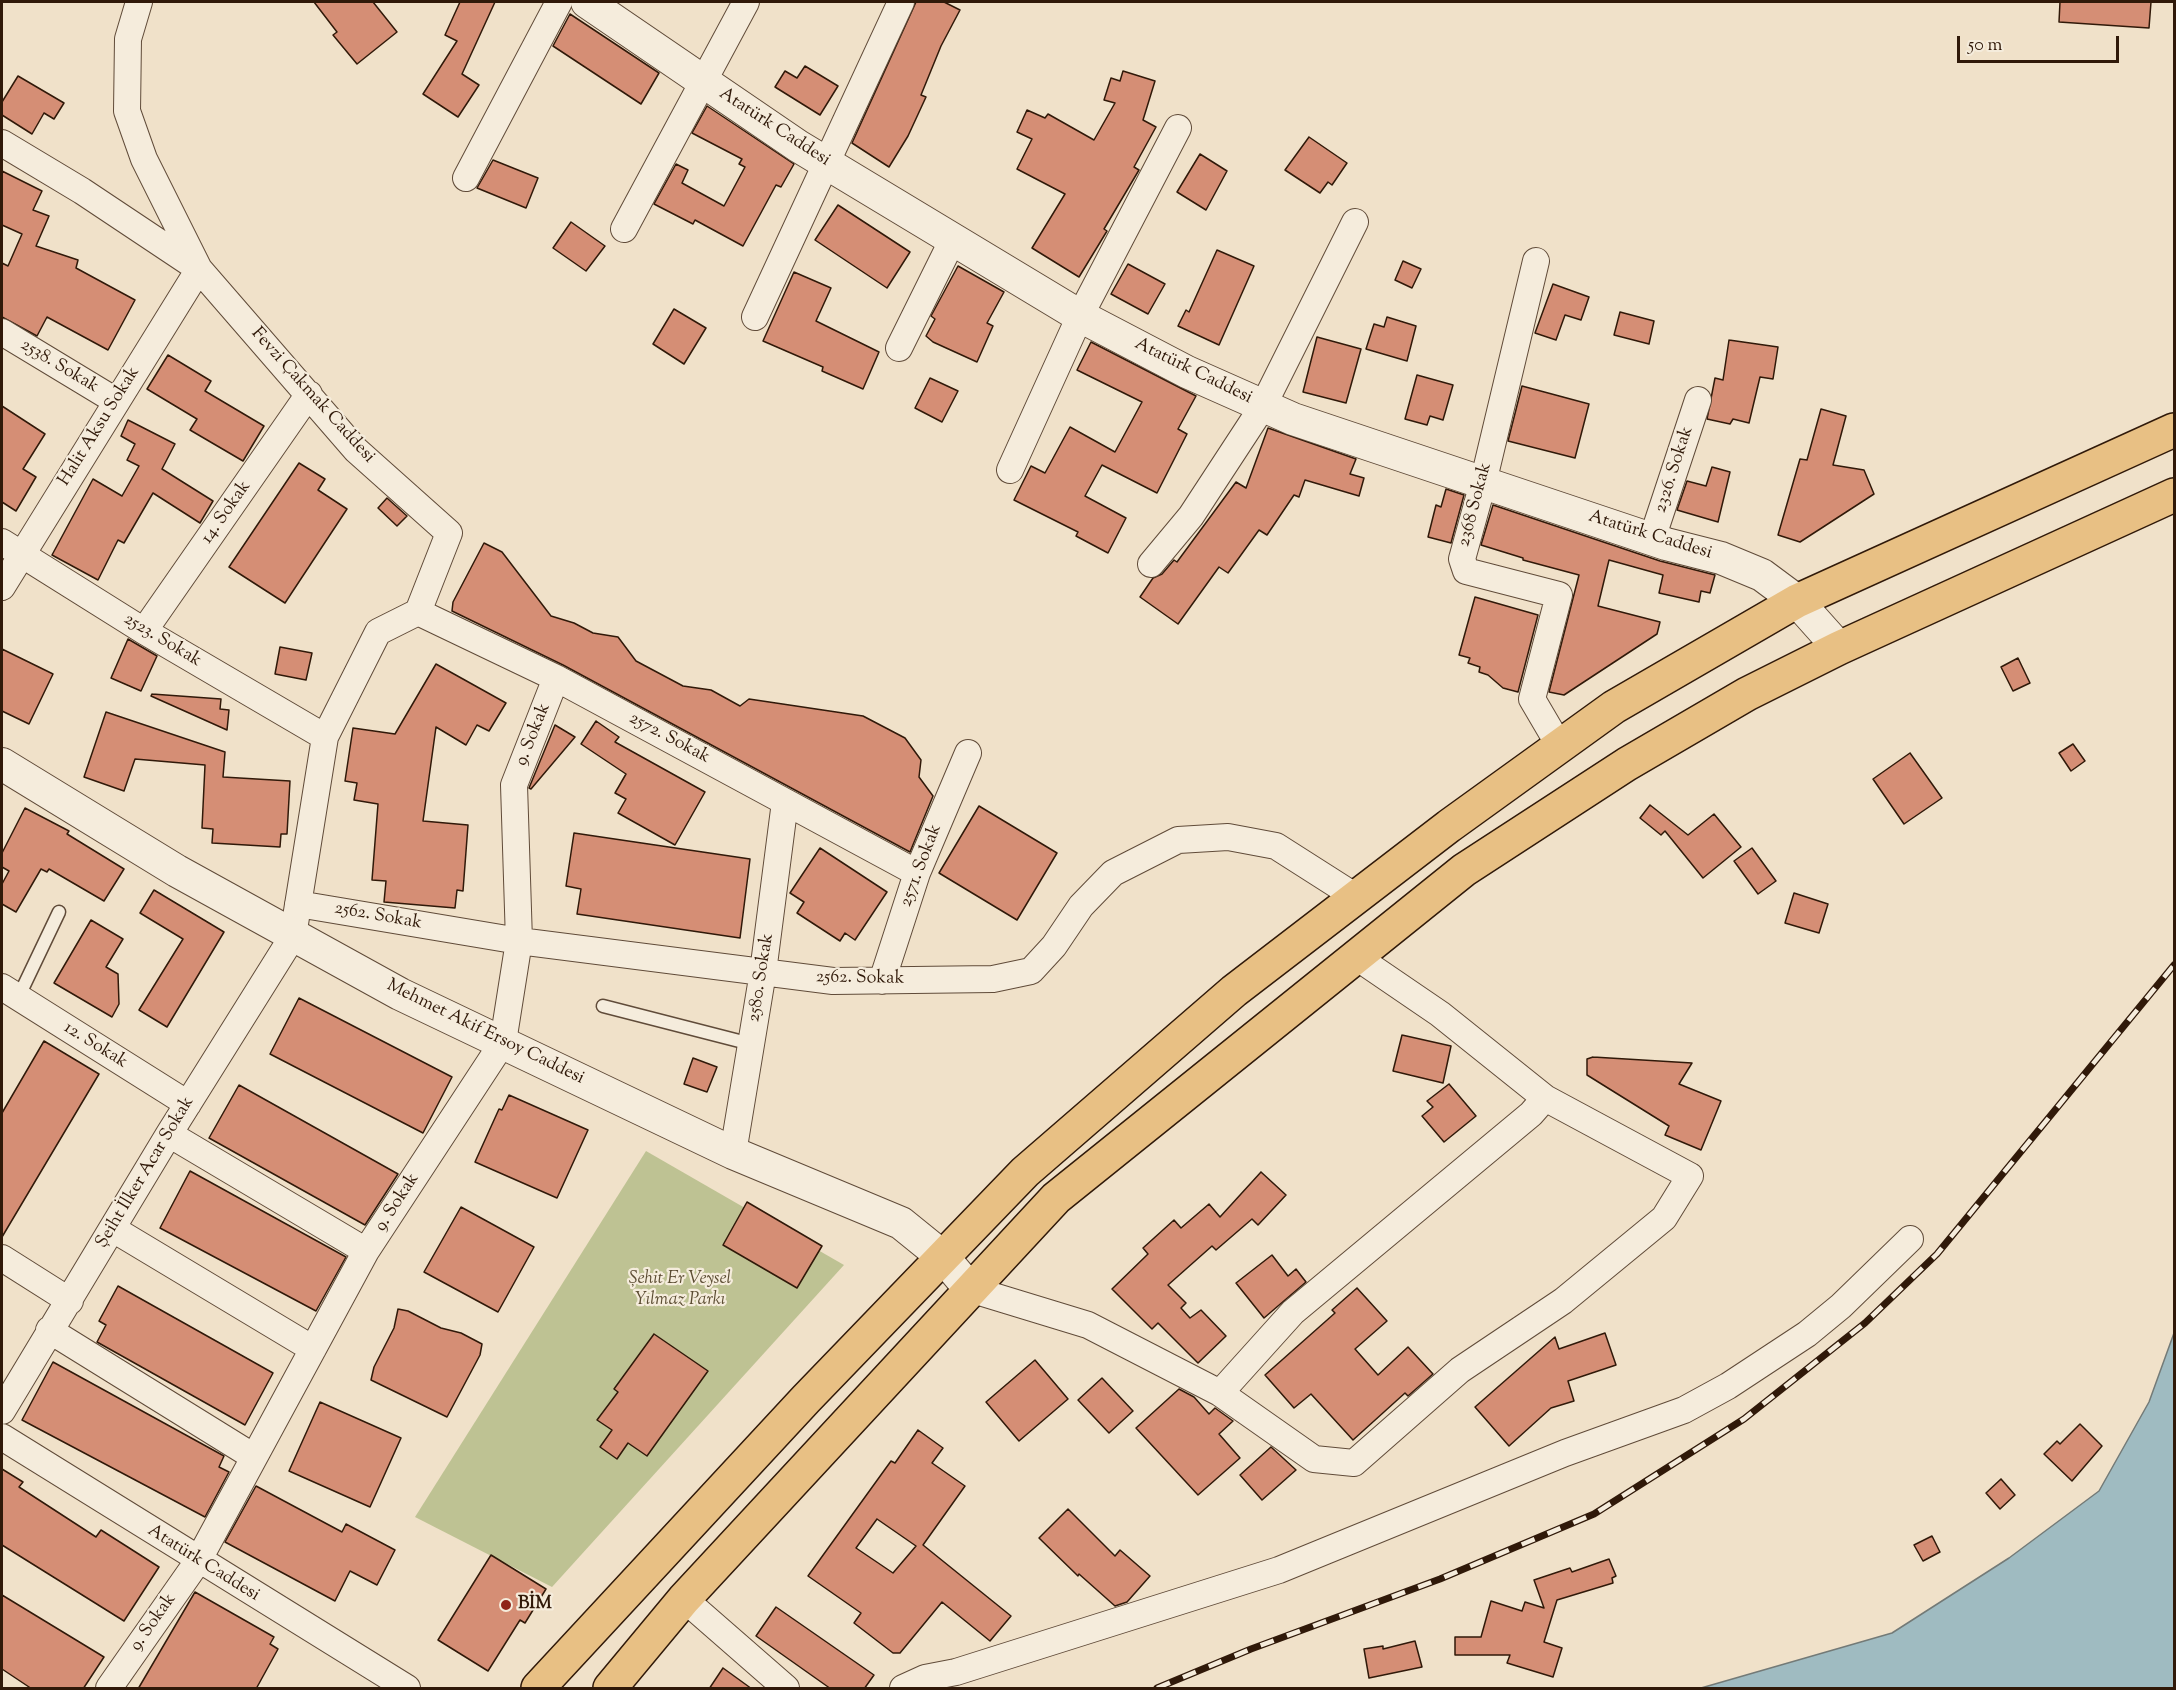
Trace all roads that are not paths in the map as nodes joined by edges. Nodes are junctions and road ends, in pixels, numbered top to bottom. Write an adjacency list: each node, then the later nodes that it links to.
1 (139, 2): 15 (street, Fevzi Çakmak Caddesi)
2 (559, 2): 10 (street)
3 (587, 2): 6 (street, Atatürk Caddesi)
4 (746, 2): 6 (street)
5 (901, 2): 9 (street)
6 (704, 81): 9 (street, Atatürk Caddesi); 12 (street)
7 (1178, 128): 16 (street)
8 (2, 143): 15 (street, Fevzi Çakmak Caddesi)
9 (825, 162): 13 (street, Atatürk Caddesi); 17 (street)
10 (466, 178)
11 (1356, 222): 23 (street)
12 (624, 229)
13 (953, 239): 16 (street, Atatürk Caddesi); 19 (street)
14 (1536, 261): 26 (street, 2368 Sokak)
15 (199, 268): 20 (street, Fevzi Çakmak Caddesi); 22 (street, Halit Aksu Sokak)
16 (1080, 316): 23 (street, Atatürk Caddesi); 25 (street)
17 (755, 317)
18 (2, 332): 22 (street, 2538. Sokak)
19 (899, 348)
20 (309, 394): 33 (street, Fevzi Çakmak Caddesi); 34 (street, 14. Sokak)
21 (1698, 400): 28 (street, 2326. Sokak)
22 (116, 401): 29 (street, Halit Aksu Sokak)
23 (1263, 406): 26 (street, Atatürk Caddesi); 30 (street)
24 (2175, 430): 32 (highway)
25 (1010, 470)
26 (1484, 483): 28 (street, Atatürk Caddesi); 38 (street, 2368 Sokak)
27 (2175, 495): 35 (highway)
28 (1652, 539): 32 (street, Atatürk Caddesi)
29 (11, 548): 31 (street, Halit Aksu Sokak); 34 (street, 2523. Sokak)
30 (1150, 564)
31 (2, 587)
32 (1797, 601): 35 (street, Atatürk Caddesi); 38 (highway)
33 (418, 612): 36 (street, 2572. Sokak); 37 (street)
34 (144, 631): 37 (street, 2523. Sokak)
35 (1839, 648): 48 (highway)
36 (556, 678): 41 (street, 2572. Sokak); 47 (street, 9. Sokak)
37 (325, 737): 44 (street)
38 (1559, 745): 43 (highway)
39 (968, 753): 42 (street, 2571. Sokak)
40 (2, 764): 46 (street, Mehmet Akif Ersoy Caddesi)
41 (785, 802): 42 (street, 2572. Sokak); 49 (street, 2580. Sokak)
42 (916, 873): 50 (street, 2571. Sokak)
43 (1356, 897): 50 (street, 2562. Sokak); 62 (highway)
44 (298, 904): 46 (street); 47 (street, 2562. Sokak)
45 (59, 912): 51 (lane)
46 (293, 936): 53 (street, Mehmet Akif Ersoy Caddesi); 56 (street, Şeiht İlker Acar Sokak)
47 (519, 941): 49 (street, 2562. Sokak); 53 (street, 9. Sokak)
48 (1355, 956): 55 (street); 64 (highway)
49 (763, 972): 50 (street, 2562. Sokak); 54 (street, 2580. Sokak)
50 (882, 981)
51 (10, 992): 56 (street, 12. Sokak)
52 (603, 1006): 54 (lane)
53 (503, 1042): 58 (street, Mehmet Akif Ersoy Caddesi); 61 (street, 9. Sokak)
54 (751, 1044): 58 (street, 2580. Sokak)
55 (1545, 1098): 68 (street); 68 (street)
56 (188, 1104): 57 (street, Şeiht İlker Acar Sokak)
57 (169, 1134): 59 (street, Şeiht İlker Acar Sokak); 61 (street)
58 (733, 1153): 62 (street, Mehmet Akif Ersoy Caddesi)
59 (112, 1228): 65 (street, Şeiht İlker Acar Sokak); 67 (street)
60 (1910, 1239): 79 (street)
61 (366, 1251): 67 (street, 9. Sokak)
62 (943, 1257): 64 (street, Mehmet Akif Ersoy Caddesi); 76 (highway)
63 (2, 1258): 65 (street)
64 (970, 1288): 68 (street); 73 (highway)
65 (70, 1301): 66 (street, Şeiht İlker Acar Sokak)
66 (49, 1330): 69 (street, Şeiht İlker Acar Sokak); 71 (street)
67 (313, 1349): 71 (street, 9. Sokak)
68 (1220, 1393)
69 (2, 1411)
70 (2, 1437): 72 (street, Atatürk Caddesi)
71 (254, 1457): 72 (street, 9. Sokak)
72 (198, 1561): 74 (street, 9. Sokak); 75 (street, Atatürk Caddesi)
73 (684, 1599): 77 (highway); 78 (street)
74 (109, 1689)
75 (407, 1689)
76 (538, 1689)
77 (609, 1689)
78 (786, 1689)
79 (903, 1689)

